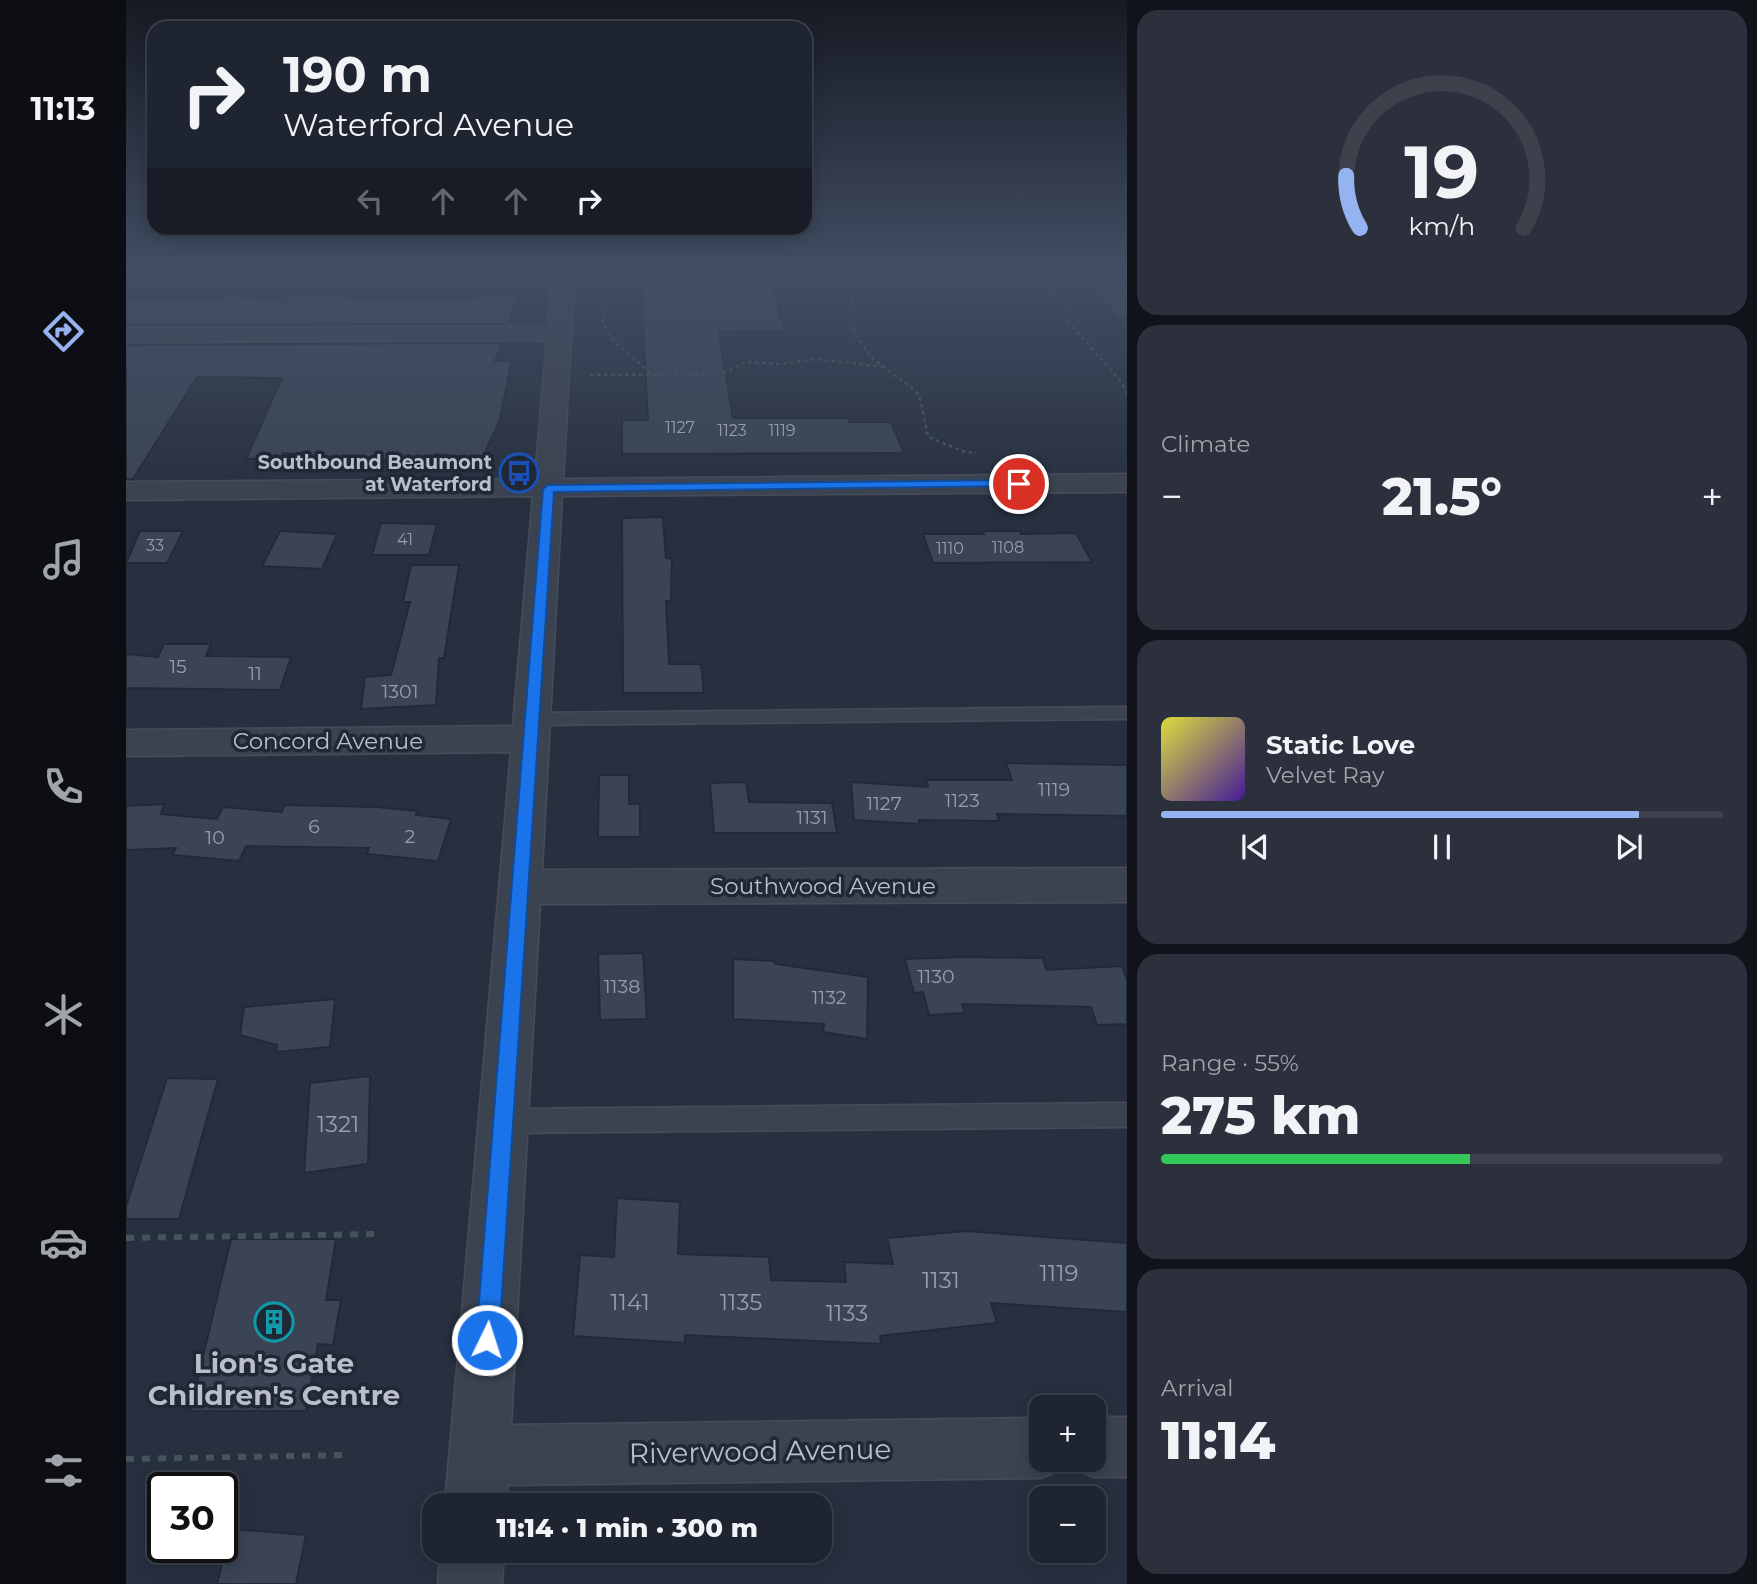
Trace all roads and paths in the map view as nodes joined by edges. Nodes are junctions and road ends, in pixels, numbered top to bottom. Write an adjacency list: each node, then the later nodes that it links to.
1 (559, 343): 11 (street)
2 (617, 343): 6 (path)
3 (858, 343): 5 (path)
4 (1087, 343): 8 (path)
5 (883, 367): 6 (path); 9 (path)
6 (652, 374): 7 (path)
7 (590, 375)
8 (1127, 394)
9 (988, 455)
10 (1127, 483): 11 (street)
11 (548, 489): 12 (street); 14 (street)
12 (126, 491)
13 (1127, 713): 14 (lane)
14 (531, 729): 15 (street, Concord Avenue); 17 (street)
15 (126, 743)
16 (1127, 885): 17 (street, Southwood Avenue)
17 (520, 887): 19 (street)
18 (1127, 1115): 19 (lane)
19 (503, 1121): 27 (street)
20 (380, 1234): 21 (path)
21 (126, 1238)
22 (1106, 1447): 23 (street)
23 (1127, 1447)
24 (1029, 1449): 27 (street, Riverwood Avenue)
25 (348, 1455): 26 (path)
26 (126, 1459)
27 (477, 1480)
28 (471, 1563): 29 (street)
29 (470, 1584)

